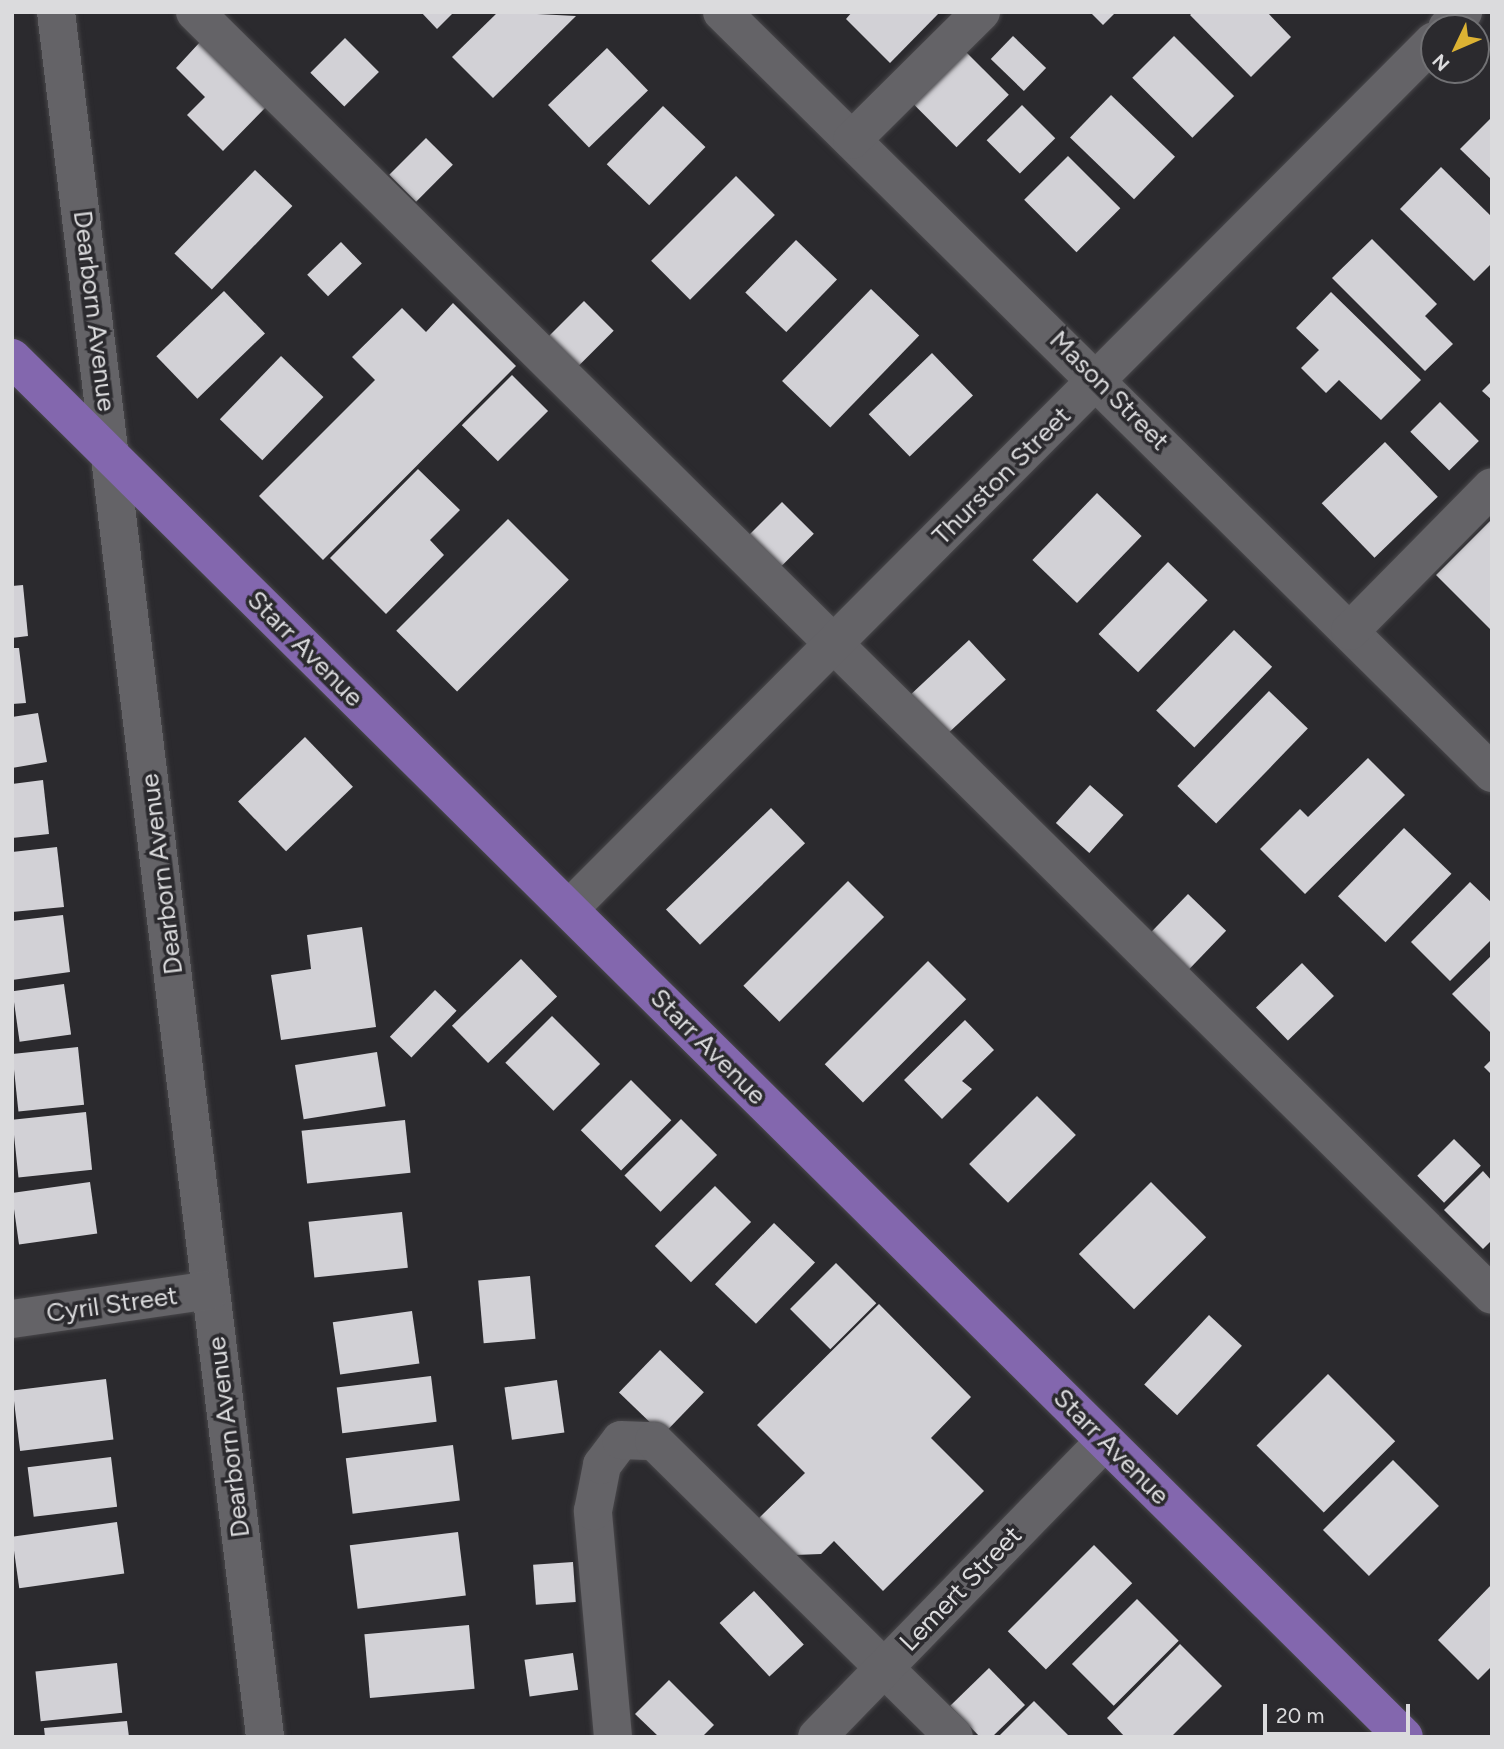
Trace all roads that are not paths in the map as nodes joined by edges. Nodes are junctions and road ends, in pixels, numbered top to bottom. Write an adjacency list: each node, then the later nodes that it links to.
1 (56, 12): 9 (street, Dearborn Avenue)
2 (195, 12): 12 (street)
3 (722, 12): 6 (street, Mason Street)
4 (981, 12): 6 (street)
5 (1420, 55): 8 (street, Thurston Street)
6 (852, 140): 8 (street, Mason Street)
7 (12, 358): 9 (main road, Starr Avenue)
8 (1098, 380): 11 (street, Mason Street); 12 (street, Thurston Street)
9 (112, 457): 14 (main road, Starr Avenue); 15 (street, Dearborn Avenue)
10 (1492, 487): 11 (street)
11 (1350, 631): 13 (street, Mason Street)
12 (834, 644): 14 (street, Thurston Street); 16 (street)
13 (1492, 773)
14 (569, 909): 18 (main road, Starr Avenue)
15 (211, 1290): 17 (street, Cyril Street); 20 (street, Dearborn Avenue)
16 (1492, 1295)
17 (12, 1319)
18 (1105, 1441): 19 (street, Lemert Street); 24 (main road, Starr Avenue)
19 (884, 1668): 21 (street); 22 (street, Lemert Street); 23 (street)
20 (265, 1737)
21 (613, 1737)
22 (817, 1737)
23 (954, 1737)
24 (1404, 1737)

